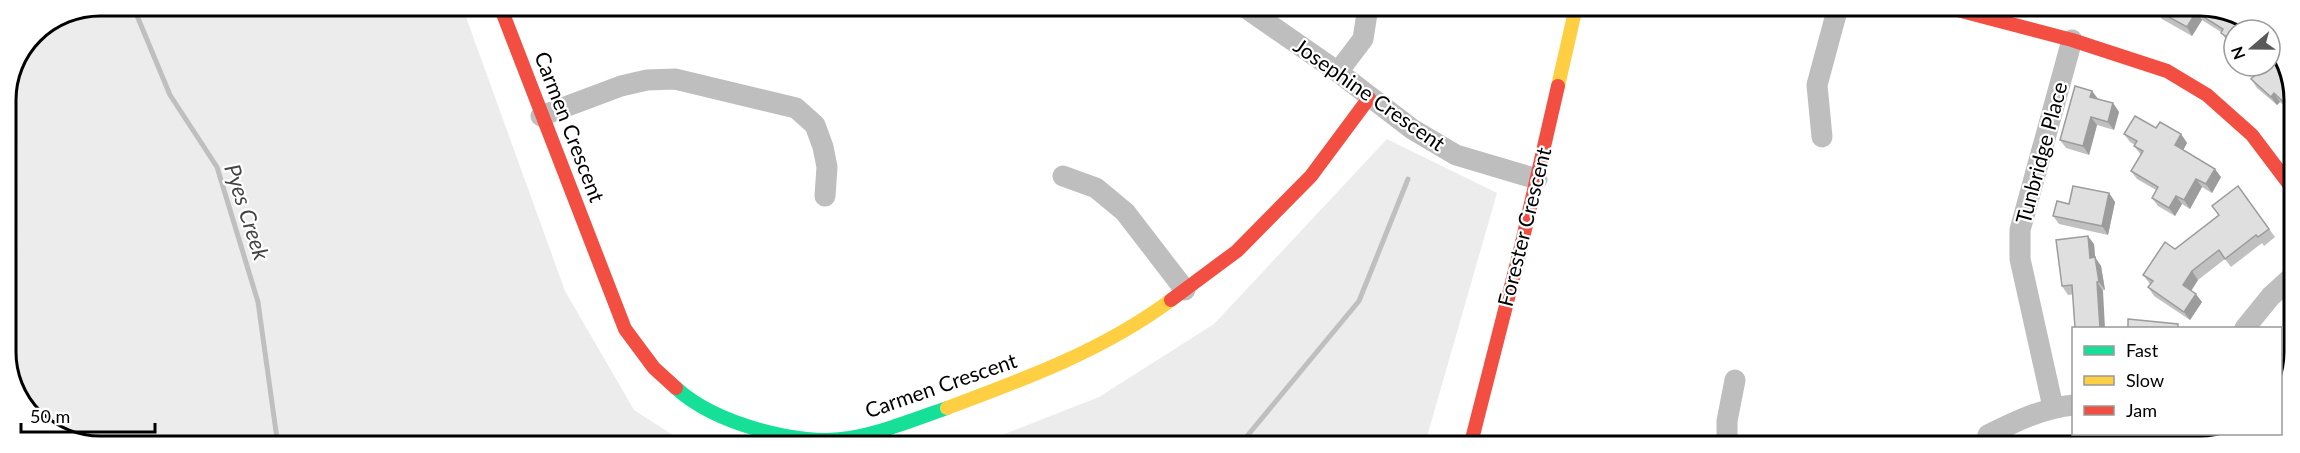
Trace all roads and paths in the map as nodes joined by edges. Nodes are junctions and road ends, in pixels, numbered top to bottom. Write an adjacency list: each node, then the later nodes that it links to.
1 (504, 17): 10 (street, Carmen Crescent)
2 (1259, 17): 8 (street, Josephine Crescent)
3 (1366, 17): 8 (street)
4 (1574, 17): 14 (street, Forester Crescent)
5 (1835, 17): 11 (street)
6 (1984, 17): 7 (street)
7 (2072, 40): 13 (street); 20 (street, Tunbridge Place)
8 (1338, 72): 9 (street, Josephine Crescent)
9 (1369, 98): 14 (street, Josephine Crescent); 17 (street, Carmen Crescent)
10 (541, 116): 15 (street); 22 (street, Carmen Crescent)
11 (1822, 137)
12 (1063, 176): 17 (street)
13 (2284, 177)
14 (1537, 179): 24 (street, Forester Crescent)
15 (825, 196)
16 (2284, 284): 18 (street)
17 (1185, 290): 23 (street, Carmen Crescent)
18 (2246, 327)
19 (1734, 380): 25 (street)
20 (2063, 406): 21 (street)
21 (1988, 435)
22 (790, 436)
23 (856, 436)
24 (1473, 436)
25 (1727, 436)

